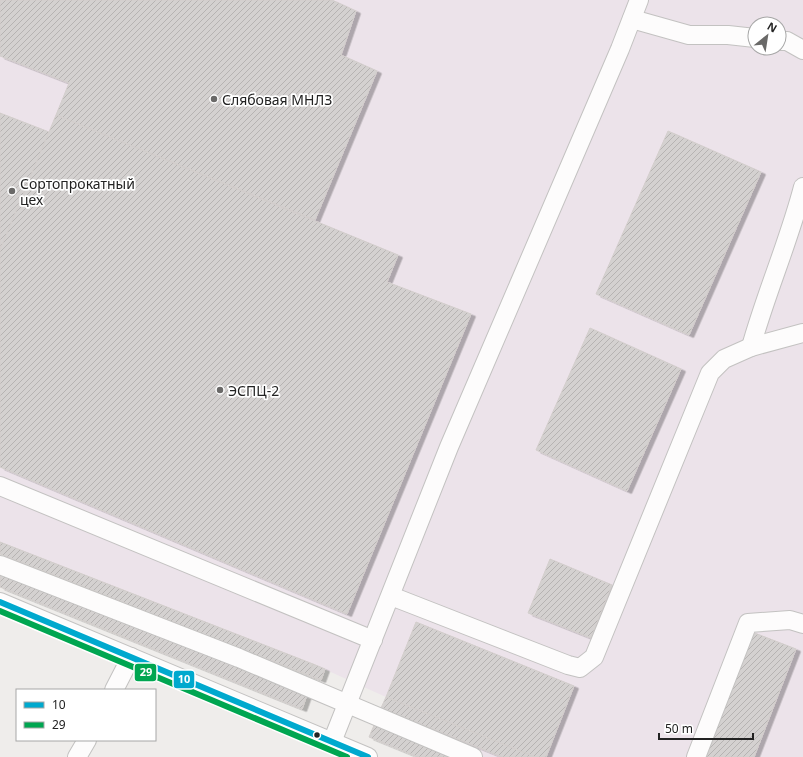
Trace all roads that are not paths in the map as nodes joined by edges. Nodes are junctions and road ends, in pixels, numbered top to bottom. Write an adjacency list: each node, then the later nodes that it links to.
1 (639, 0): 2 (street)
2 (632, 19): 3 (street); 11 (street)
3 (747, 37)
4 (790, 41): 5 (street)
5 (803, 50)
6 (803, 188): 8 (street)
7 (803, 333): 8 (street)
8 (750, 347): 11 (street)
9 (0, 486): 14 (street)
10 (0, 564): 17 (street)
11 (392, 596): 14 (street)
12 (0, 602): 15 (street)
13 (803, 624): 23 (street)
14 (373, 640): 17 (street)
15 (131, 657): 16 (street); 19 (street)
16 (115, 689)
17 (347, 704): 19 (street); 22 (street)
18 (85, 741): 20 (street)
19 (332, 742): 21 (street)
20 (77, 757)
21 (368, 757)
22 (473, 757)
23 (696, 757)

